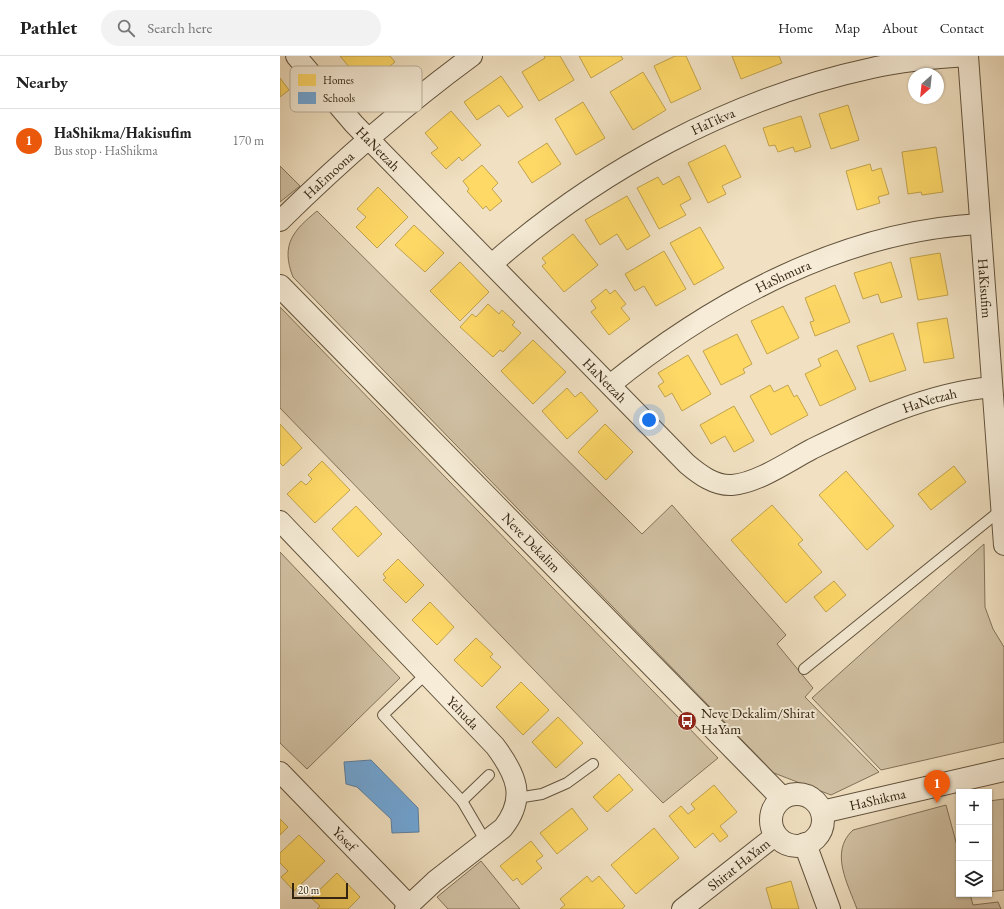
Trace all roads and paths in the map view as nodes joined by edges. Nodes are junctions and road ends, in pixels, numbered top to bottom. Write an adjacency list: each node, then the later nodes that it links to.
1 (296, 56): 4 (street, HaNetzah)
2 (472, 56): 5 (street, HaEmoona)
3 (968, 56): 10 (street, HaKisufim); 11 (street, HaTikva)
4 (304, 66)
5 (422, 92)
6 (344, 112): 8 (street, HaNetzah)
7 (399, 112): 8 (street, HaEmoona)
8 (369, 138): 9 (street, HaEmoona); 11 (street, HaNetzah)
9 (280, 221)
10 (980, 224): 13 (street, HaShmura); 14 (street, HaKisufim)
11 (492, 264): 13 (street, HaNetzah)
12 (280, 286): 25 (street, Neve Dekalim)
13 (610, 385): 14 (street, HaNetzah)
14 (992, 387): 15 (street, HaKisufim)
15 (1001, 510): 17 (street, HaKisufim); 18 (lane)
16 (280, 521): 19 (street, Yehuda)
17 (1004, 545)
18 (804, 669)
19 (426, 674): 24 (street, Yehuda); 26 (lane)
20 (593, 764): 24 (lane)
21 (1004, 770): 27 (street, HaShikma)
22 (280, 772): 31 (street, Yosef)
23 (489, 775): 26 (lane)
24 (517, 798): 29 (street, Yehuda)
25 (782, 798): 27 (street); 28 (street)
26 (462, 801): 29 (lane)
27 (822, 812): 30 (street)
28 (776, 835): 30 (street); 32 (street, Shirat HaYam)
29 (486, 842): 31 (street, Yehuda)
30 (805, 844): 33 (street)
31 (407, 907)
32 (682, 909)
33 (829, 909)

